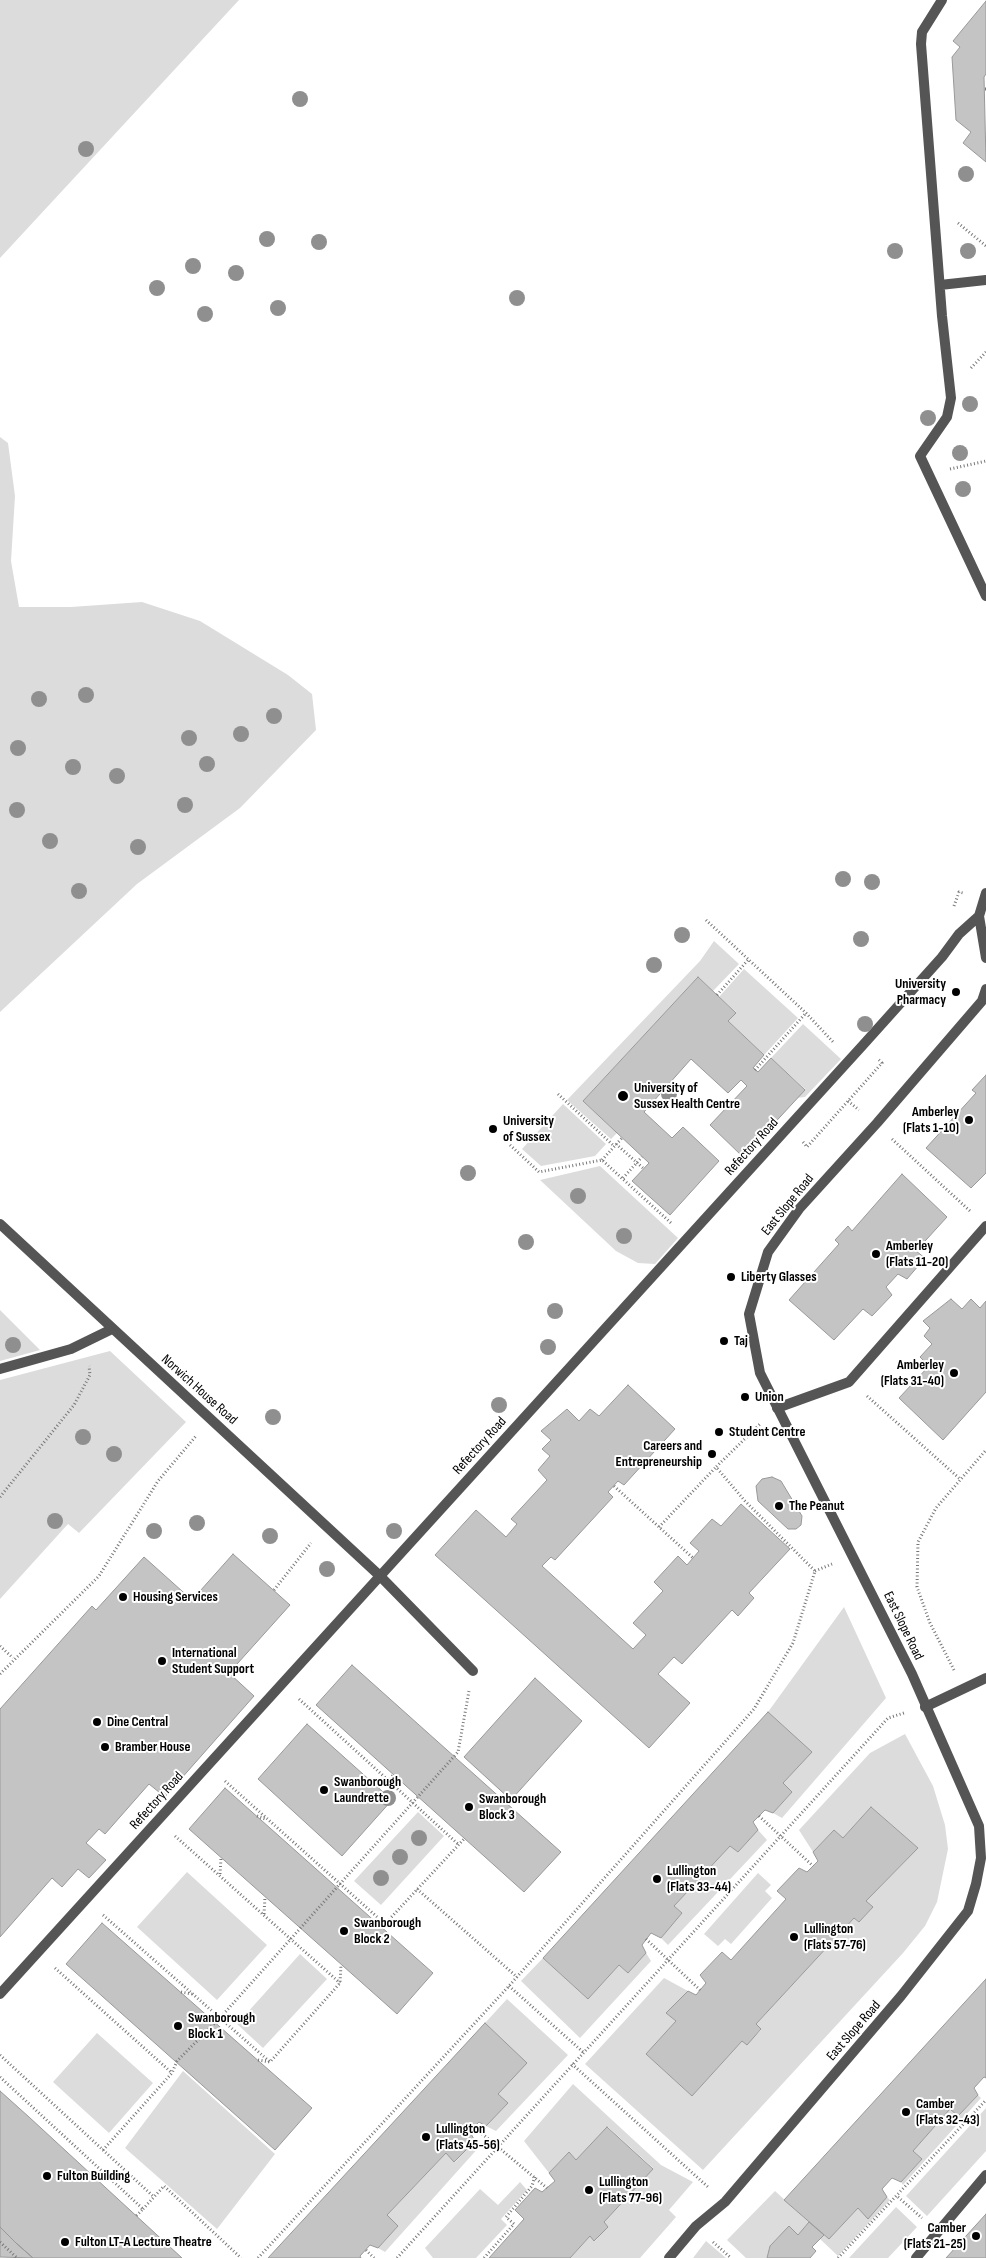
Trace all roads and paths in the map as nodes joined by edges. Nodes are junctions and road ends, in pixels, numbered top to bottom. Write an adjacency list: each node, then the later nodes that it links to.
1 (942, 0): 3 (street)
2 (986, 280): 3 (street)
3 (940, 285): 4 (street)
4 (986, 596)
5 (986, 894): 6 (street)
6 (979, 916): 8 (street); 47 (street, Refectory Road)
7 (706, 920): 9 (path)
8 (986, 958)
9 (748, 960): 11 (path); 12 (path)
10 (986, 989): 34 (street, East Slope Road)
11 (717, 995)
12 (806, 1014): 13 (path); 15 (path)
13 (839, 1048)
14 (877, 1068): 17 (path)
15 (755, 1070)
16 (558, 1094): 20 (path)
17 (819, 1134)
18 (622, 1138): 20 (path)
19 (510, 1145): 23 (path)
20 (615, 1145): 23 (path); 24 (path)
21 (900, 1147): 27 (path)
22 (642, 1157): 24 (path)
23 (602, 1160): 26 (path)
24 (637, 1163): 25 (path); 26 (path)
25 (644, 1169)
26 (623, 1178): 28 (path)
27 (972, 1213)
28 (676, 1214)
29 (0, 1224): 31 (street, Norwich House Road)
30 (986, 1226): 34 (street)
31 (112, 1329): 32 (street); 36 (street, Norwich House Road)
32 (84, 1343): 33 (street); 41 (path)
33 (0, 1369)
34 (777, 1408): 38 (path); 56 (street, East Slope Road)
35 (882, 1408): 39 (path)
36 (220, 1426): 42 (street, Norwich House Road); 50 (path)
37 (986, 1450): 39 (path)
38 (716, 1467): 43 (path); 46 (path)
39 (960, 1479): 55 (path)
40 (614, 1486): 43 (path)
41 (0, 1497)
42 (326, 1525): 47 (street, Norwich House Road); 48 (path)
43 (659, 1527): 44 (path)
44 (693, 1558)
45 (830, 1565): 46 (path)
46 (816, 1571): 81 (path)
47 (380, 1576): 51 (street, Norwich House Road); 54 (street, Refectory Road)
48 (274, 1590)
49 (0, 1646): 50 (path)
50 (13, 1658): 52 (path)
51 (473, 1671): 60 (path)
52 (0, 1674)
53 (986, 1678): 55 (street)
54 (282, 1684): 57 (street, Refectory Road); 59 (path)
55 (964, 1690): 56 (street)
56 (925, 1707): 65 (path); 118 (street, East Slope Road)
57 (207, 1766): 63 (street, Refectory Road); 64 (path)
58 (393, 1775): 59 (path)
59 (388, 1782): 60 (path)
60 (412, 1804): 67 (path); 71 (path)
61 (257, 1816): 64 (path)
62 (760, 1816): 65 (path)
63 (158, 1820): 70 (path); 74 (street, Refectory Road)
64 (268, 1820): 71 (path)
65 (780, 1835): 69 (path); 79 (path)
66 (464, 1839): 67 (path)
67 (458, 1844): 72 (path)
68 (221, 1858): 70 (path)
69 (813, 1866)
70 (220, 1875): 75 (path)
71 (340, 1884): 72 (path); 76 (path)
72 (417, 1889): 81 (path)
73 (266, 1897): 75 (path)
74 (86, 1900): 78 (street, Refectory Road); 87 (path)
75 (264, 1914): 76 (path)
76 (292, 1938): 82 (path); 88 (path)
77 (646, 1939): 79 (path)
78 (38, 1952): 86 (street, Refectory Road); 94 (path)
79 (667, 1959): 84 (path); 89 (path)
80 (341, 1965): 82 (path)
81 (517, 1977): 83 (path)
82 (340, 1983): 92 (path)
83 (509, 1986): 89 (path); 114 (path)
84 (700, 1990)
85 (181, 1992): 87 (path)
86 (0, 1994)
87 (193, 1994): 88 (path)
88 (220, 2018): 92 (path); 94 (path)
89 (583, 2052): 93 (path)
90 (0, 2055): 99 (path)
91 (258, 2060): 92 (path)
92 (270, 2062)
93 (572, 2064): 98 (path); 100 (path)
94 (172, 2073): 99 (path)
95 (0, 2077): 106 (path)
96 (986, 2100): 105 (path)
97 (474, 2127): 98 (path)
98 (497, 2147): 102 (path); 116 (path)
99 (103, 2150): 104 (path)
100 (692, 2174)
101 (986, 2175): 121 (street)
102 (535, 2176): 103 (path); 117 (path)
103 (547, 2188)
104 (154, 2197): 106 (path); 113 (path)
105 (898, 2197): 108 (path); 120 (path)
106 (143, 2208): 107 (path)
107 (136, 2216)
108 (921, 2217)
109 (0, 2242): 112 (path)
110 (366, 2250): 115 (path)
111 (723, 2250): 119 (path)
112 (18, 2258)
113 (242, 2258)
114 (258, 2258)
115 (374, 2258)
116 (397, 2258)
117 (484, 2258)
118 (669, 2258)
119 (731, 2258)
120 (838, 2258)
121 (916, 2258)

